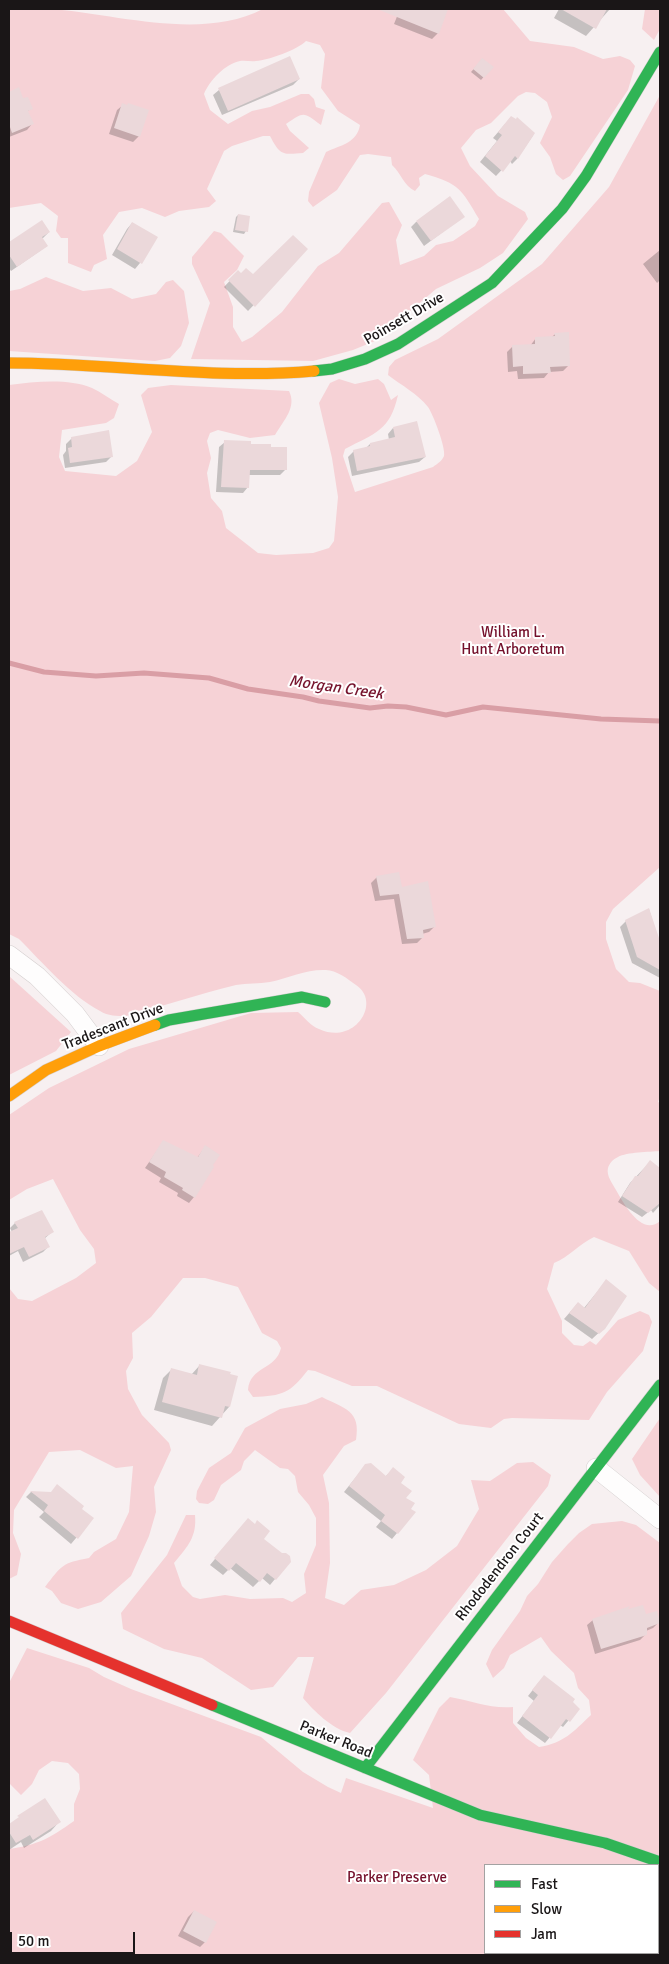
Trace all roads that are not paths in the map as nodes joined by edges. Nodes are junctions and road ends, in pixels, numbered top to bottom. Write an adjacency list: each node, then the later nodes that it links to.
1 (660, 52): 2 (street, Poinsett Drive)
2 (9, 363)
3 (9, 955): 5 (street)
4 (325, 1002): 5 (street, Tradescant Drive)
5 (99, 1046): 6 (street, Tradescant Drive)
6 (9, 1096)
7 (660, 1385): 8 (street, Rhododendron Court)
8 (596, 1468): 9 (street); 11 (street, Rhododendron Court)
9 (660, 1519)
10 (9, 1621): 11 (street, Parker Road)
11 (365, 1768): 12 (street, Parker Road)
12 (660, 1862)

